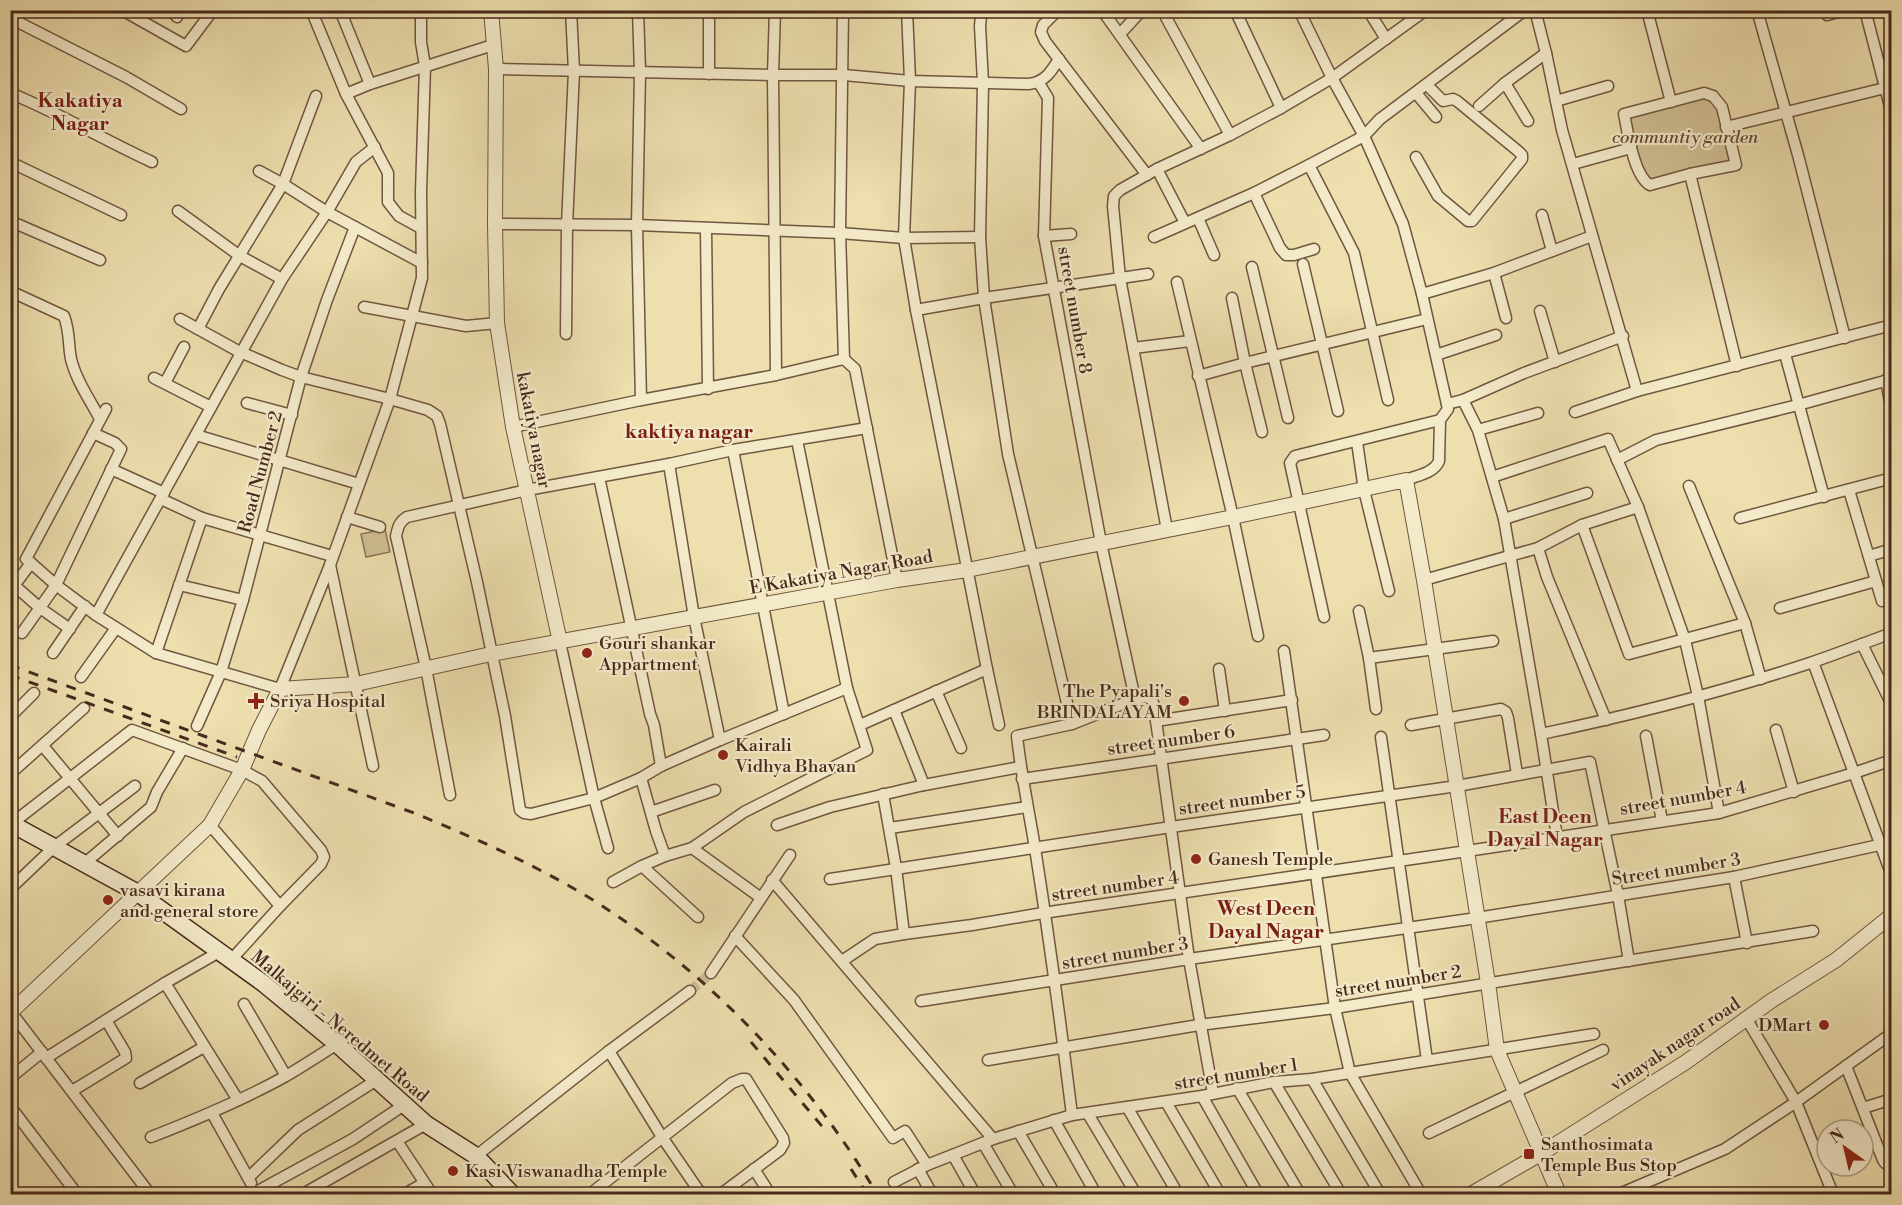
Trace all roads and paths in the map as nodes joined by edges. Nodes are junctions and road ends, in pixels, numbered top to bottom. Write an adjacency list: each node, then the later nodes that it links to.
1 (123, 10): 2 (street)
2 (213, 10)
3 (298, 10): 28 (street)
4 (340, 10): 48 (street)
5 (421, 10): 36 (street)
6 (491, 10): 33 (street, kakatiya nagar)
7 (571, 10): 38 (street)
8 (638, 10): 39 (street)
9 (709, 10): 40 (street)
10 (775, 10): 41 (street)
11 (843, 10): 42 (street)
12 (907, 10): 44 (street)
13 (985, 10): 45 (street)
14 (1058, 10): 35 (street)
15 (1102, 10): 31 (street)
16 (1142, 10): 31 (street)
17 (1162, 10): 66 (street)
18 (1235, 10): 59 (street)
19 (1299, 10): 43 (street)
20 (1368, 10): 32 (street)
21 (1426, 10): 32 (street)
22 (1525, 10): 49 (street)
23 (1535, 10): 34 (street)
24 (1647, 10): 57 (street)
25 (1756, 10): 61 (street)
26 (1845, 10): 29 (street)
27 (1866, 10): 51 (street)
28 (315, 11): 54 (street)
29 (1827, 15)
30 (10, 18): 60 (street)
31 (1120, 34): 69 (street)
32 (1386, 39): 43 (street)
33 (493, 45): 36 (street); 37 (street, kakatiya nagar)
34 (1546, 53): 47 (street); 56 (street)
35 (1059, 59): 46 (street); 79 (street)
36 (426, 66): 48 (street); 93 (street)
37 (496, 69): 38 (street); 89 (street, kakatiya nagar)
38 (574, 71): 39 (street); 90 (street)
39 (640, 72): 40 (street); 91 (street)
40 (709, 74): 41 (street)
41 (773, 75): 42 (street); 95 (street)
42 (844, 75): 44 (street); 96 (street)
43 (1332, 78): 59 (street); 67 (street)
44 (910, 81): 45 (street); 102 (street)
45 (983, 83): 46 (street); 100 (street)
46 (1039, 83): 98 (street, street number 8)
47 (1505, 83): 58 (street); 64 (street)
48 (370, 84): 54 (street)
49 (1427, 85): 53 (street); 71 (street)
50 (1608, 86): 56 (street)
51 (1885, 88): 61 (street); 62 (street)
52 (10, 93): 73 (street)
53 (1416, 93): 63 (street); 67 (street)
54 (346, 94): 68 (street)
55 (316, 96): 80 (street)
56 (1556, 100): 74 (street)
57 (1671, 102): 65 (street); 70 (street)
58 (1479, 106)
59 (1281, 108): 66 (street)
60 (181, 109)
61 (1785, 113): 65 (street); 135 (street)
62 (1892, 114)
63 (1436, 117)
64 (1528, 121)
65 (1726, 127): 78 (street)
66 (1230, 135): 69 (street)
67 (1364, 135): 75 (street); 118 (street)
68 (375, 147): 83 (street); 93 (street)
69 (1201, 148): 76 (street)
70 (1631, 148): 74 (street); 78 (street)
71 (1416, 157)
72 (10, 162): 85 (street)
73 (152, 162)
74 (1573, 164): 99 (street)
75 (1309, 165): 81 (street); 131 (street)
76 (1157, 169): 79 (street); 88 (street)
77 (259, 171): 80 (street)
78 (1689, 174): 147 (street)
79 (1147, 175): 113 (street)
80 (283, 184): 83 (street); 106 (street)
81 (1254, 193): 86 (street); 103 (street)
82 (178, 211): 106 (street)
83 (327, 212): 92 (street); 114 (street)
84 (1542, 214): 104 (street)
85 (120, 215)
86 (1197, 218): 88 (street); 105 (street)
87 (10, 221): 107 (street)
88 (1185, 223): 101 (street)
89 (495, 224): 90 (street); 128 (street, kakatiya nagar)
90 (567, 225): 91 (street); 132 (street)
91 (637, 225): 94 (street); 158 (street)
92 (355, 227): 108 (street); 150 (street, Road Number 2)
93 (422, 228): 108 (street)
94 (706, 229): 95 (street); 154 (street)
95 (775, 231): 96 (street); 148 (street)
96 (840, 233): 102 (street); 144 (street)
97 (1071, 234): 98 (street)
98 (1044, 236): 116 (street, street number 8)
99 (1592, 236): 104 (street); 134 (street)
100 (980, 237): 102 (street); 119 (street)
101 (1154, 237)
102 (904, 238): 122 (street)
103 (1314, 249)
104 (1551, 251): 111 (street)
105 (1214, 255)
106 (240, 256): 114 (street); 130 (street)
107 (100, 261)
108 (422, 263): 124 (street)
109 (1304, 264): 137 (street)
110 (1252, 267): 143 (street)
111 (1494, 273): 118 (street); 126 (street)
112 (1148, 274): 113 (street)
113 (1120, 278): 116 (street); 139 (street)
114 (282, 279): 140 (street)
115 (1177, 282): 136 (street)
116 (1054, 289): 119 (street); 210 (street, street number 8)
117 (10, 291): 171 (street)
118 (1422, 294): 125 (street)
119 (984, 298): 122 (street); 213 (street)
120 (1232, 298): 146 (street)
121 (364, 307): 124 (street)
122 (916, 310): 218 (street)
123 (1540, 311): 145 (street)
124 (411, 315): 128 (street); 156 (street)
125 (1427, 318): 131 (street); 142 (street)
126 (1506, 318)
127 (180, 320): 130 (street)
128 (496, 324): 173 (street, kakatiya nagar)
129 (1892, 325): 135 (street)
130 (198, 329): 140 (street)
131 (1373, 331): 137 (street); 159 (street)
132 (566, 334)
133 (1497, 335): 142 (street)
134 (1623, 336): 145 (street); 155 (street)
135 (1845, 338): 141 (street)
136 (1190, 341): 139 (street); 149 (street)
137 (1323, 345): 143 (street); 165 (street)
138 (184, 347): 153 (street)
139 (1133, 348): 208 (street)
140 (241, 352): 150 (street); 163 (street)
141 (1785, 354): 147 (street); 162 (street)
142 (1436, 355): 161 (street)
143 (1274, 356): 146 (street); 170 (street)
144 (844, 359): 148 (street); 174 (street)
145 (1555, 362): 157 (street)
146 (1245, 363): 149 (street); 176 (street)
147 (1737, 366): 155 (street)
148 (776, 375): 154 (street)
149 (1198, 376): 203 (street)
150 (301, 377): 156 (street); 169 (street, Road Number 2)
151 (154, 378): 153 (street)
152 (1889, 380): 162 (street); 166 (street)
153 (165, 383): 163 (street)
154 (708, 389): 158 (street)
155 (1637, 391): 167 (street)
156 (390, 399): 190 (street); 199 (street)
157 (1463, 399): 161 (street); 175 (street)
158 (641, 400): 173 (street)
159 (1388, 400)
160 (247, 403): 169 (street)
161 (1447, 404): 172 (street)
162 (1798, 405): 182 (street); 197 (street)
163 (211, 407): 178 (street)
164 (106, 409): 171 (street)
165 (1338, 411)
166 (1892, 411)
167 (1575, 412)
168 (1538, 413): 175 (street)
169 (292, 415): 183 (street, Road Number 2)
170 (1288, 418)
171 (100, 420): 177 (street)
172 (1440, 420): 180 (street); 189 (street)
173 (513, 427): 192 (street, kakatiya nagar)
174 (867, 428): 179 (street); 219 (street)
175 (1478, 430): 187 (street)
176 (1262, 432)
177 (93, 433): 185 (street); 217 (street)
178 (196, 435): 183 (street); 196 (street)
179 (797, 440): 181 (street); 226 (street)
180 (1357, 442): 193 (street); 198 (street)
181 (733, 450): 184 (street); 229 (street)
182 (1617, 460): 187 (street); 200 (street)
183 (280, 461): 190 (street); 209 (street, Road Number 2)
184 (669, 464): 186 (street); 235 (street)
185 (111, 469): 196 (street); 222 (street)
186 (599, 477): 192 (street); 239 (street)
187 (1492, 477): 205 (street)
188 (1892, 478): 194 (street)
189 (1406, 480): 193 (street, E Kakatiya Nagar Road); 220 (street)
190 (359, 484): 201 (street)
191 (1689, 486): 237 (street)
192 (527, 490): 199 (street); 246 (street, kakatiya nagar)
193 (1364, 490): 198 (street, E Kakatiya Nagar Road); 225 (street)
194 (1849, 490): 197 (street); 215 (street)
195 (1587, 493): 205 (street)
196 (162, 496): 202 (street); 234 (street)
197 (1824, 496): 204 (street)
198 (1298, 503): 203 (street, E Kakatiya Nagar Road); 236 (street)
199 (459, 506): 252 (street); 255 (street)
200 (1638, 507): 206 (street); 244 (street)
201 (346, 517): 207 (street); 216 (street)
202 (202, 518): 209 (street); 223 (street)
203 (1233, 518): 208 (street, E Kakatiya Nagar Road); 243 (street)
204 (1740, 518)
205 (1504, 519): 214 (street)
206 (1582, 525): 211 (street); 244 (street)
207 (380, 528)
208 (1167, 530): 210 (street, E Kakatiya Nagar Road)
209 (261, 534): 216 (street); 227 (street, Road Number 2)
210 (1101, 543): 213 (street, E Kakatiya Nagar Road); 267 (street, street number 8)
211 (1538, 548): 214 (street); 277 (street)
212 (1892, 549): 215 (street)
213 (1033, 556): 218 (street, E Kakatiya Nagar Road); 279 (street)
214 (1511, 556): 220 (street); 285 (street)
215 (1869, 556): 221 (street)
216 (331, 560): 261 (street); 263 (street)
217 (31, 563): 222 (street); 224 (street)
218 (967, 570): 219 (street, E Kakatiya Nagar Road); 256 (street)
219 (897, 580): 226 (street, E Kakatiya Nagar Road)
220 (1424, 580): 248 (street)
221 (1876, 580): 228 (street); 232 (street)
222 (56, 585): 230 (street); 231 (street)
223 (179, 585): 227 (street); 251 (street)
224 (13, 589): 231 (street)
225 (1389, 591)
226 (828, 593): 229 (street, E Kakatiya Nagar Road); 262 (street)
227 (243, 600): 258 (street, Road Number 2)
228 (1882, 601)
229 (763, 604): 235 (street, E Kakatiya Nagar Road); 274 (street)
230 (86, 606): 234 (street); 240 (street)
231 (40, 608): 240 (street); 241 (street)
232 (1780, 608)
233 (1359, 611): 253 (street)
234 (96, 615): 238 (street)
235 (694, 617): 239 (street, E Kakatiya Nagar Road); 290 (street)
236 (1324, 617)
237 (1745, 623): 244 (street); 260 (street)
238 (116, 628): 251 (street); 259 (street)
239 (631, 628): 246 (street, E Kakatiya Nagar Road); 297 (street)
240 (70, 630): 250 (street)
241 (22, 633)
242 (1892, 633): 247 (street)
243 (1258, 636)
244 (1685, 640): 266 (street)
245 (1493, 641): 248 (street)
246 (560, 642): 252 (street, E Kakatiya Nagar Road); 315 (street, kakatiya nagar)
247 (1862, 644): 254 (street); 269 (street)
248 (1435, 650): 253 (street); 276 (street)
249 (1284, 651): 268 (street)
250 (53, 653)
251 (156, 653): 258 (street)
252 (491, 654): 255 (street, E Kakatiya Nagar Road); 315 (street)
253 (1369, 658): 271 (street)
254 (1813, 662): 260 (street); 301 (street)
255 (426, 668): 261 (street, E Kakatiya Nagar Road); 313 (street)
256 (987, 669): 264 (street); 281 (street)
257 (1219, 669): 273 (street)
258 (220, 672): 263 (street); 283 (street, Road Number 2)
259 (81, 677)
260 (1761, 679): 266 (street)
261 (356, 684): 263 (street, E Kakatiya Nagar Road); 296 (street)
262 (847, 688): 274 (street); 280 (street)
263 (280, 689): 299 (street)
264 (936, 691): 272 (street); 293 (street)
265 (34, 693): 275 (street)
266 (1698, 696): 277 (street); 319 (street)
267 (1135, 699): 278 (street); 279 (street)
268 (1292, 700): 273 (street); 289 (street)
269 (1892, 705)
270 (84, 708): 291 (street)
271 (1376, 709)
272 (894, 710): 280 (street); 307 (street)
273 (1225, 711): 278 (street)
274 (784, 714): 290 (street)
275 (10, 717)
276 (1446, 718): 282 (street); 303 (street); 309 (street)
277 (1606, 720): 285 (street)
278 (1156, 721): 294 (street)
279 (1072, 724): 298 (street)
280 (860, 725): 333 (street)
281 (999, 725)
282 (1411, 725)
283 (197, 726)
284 (1776, 730): 311 (street)
285 (1541, 734): 300 (street)
286 (1324, 735): 289 (street, street number 6)
287 (1381, 736): 314 (street)
288 (1646, 736): 321 (street)
289 (1297, 739): 294 (street, street number 6); 317 (street)
290 (720, 740): 297 (street)
291 (43, 746): 302 (street); 305 (street)
292 (183, 748): 299 (street); 305 (street); 328 (street)
293 (961, 748)
294 (1161, 758): 306 (street, street number 6); 325 (street)
295 (1892, 760): 301 (street, street number 4)
296 (373, 766)
297 (661, 766): 304 (street)
298 (1020, 767): 306 (street); 307 (street)
299 (242, 770): 323 (street); 353 (street)
300 (1545, 770): 303 (street, street number 5); 327 (street, street number 5); 329 (street)
301 (1854, 773): 311 (street, street number 4); 330 (street)
302 (10, 774)
303 (1516, 774): 309 (street, street number 5)
304 (642, 778): 315 (street); 318 (street)
305 (70, 779): 320 (street); 322 (street)
306 (1022, 779): 316 (street)
307 (924, 785): 312 (street)
308 (135, 786): 320 (street)
309 (1457, 786): 314 (street, street number 5); 335 (street)
310 (715, 790): 318 (street)
311 (1794, 792): 319 (street, street number 4)
312 (883, 794): 324 (street); 326 (street)
313 (450, 795)
314 (1389, 796): 317 (street, street number 5); 338 (street)
315 (594, 798): 332 (street, kakatiya nagar)
316 (1027, 807): 326 (street); 334 (street)
317 (1308, 808): 325 (street, street number 5); 342 (street)
318 (651, 812): 337 (street)
319 (1719, 813): 321 (street, street number 4)
320 (99, 814): 328 (street); 331 (street)
321 (1662, 820): 327 (street, street number 4)
322 (11, 824): 331 (main road, Malkajgiri - Neredmet Road)
323 (210, 825): 349 (street); 353 (street)
324 (777, 825)
325 (1171, 827): 334 (street, street number 5); 350 (street)
326 (890, 828): 341 (street)
327 (1604, 829): 329 (street, street number 4); 351 (street)
328 (118, 836): 339 (street)
329 (1557, 837): 335 (street, street number 4)
330 (1879, 845): 343 (street, Street number 3); 344 (street)
331 (54, 847): 339 (main road, Malkajgiri - Neredmet Road); 348 (street)
332 (608, 848)
333 (692, 848): 337 (street); 352 (street)
334 (1035, 848): 341 (street, street number 5); 354 (street)
335 (1467, 851): 338 (street, street number 4); 357 (street)
336 (790, 855): 346 (street)
337 (665, 856): 340 (street)
338 (1399, 860): 342 (street, street number 4); 358 (street)
339 (85, 863): 349 (main road, Malkajgiri - Neredmet Road)
340 (642, 866): 347 (street); 356 (street)
341 (896, 868): 345 (street, street number 5); 360 (street)
342 (1316, 873): 350 (street, street number 4); 362 (street)
343 (1734, 876): 351 (street, Street number 3); 363 (street)
344 (1892, 876)
345 (830, 879)
346 (772, 880): 352 (street); 366 (street)
347 (613, 882)
348 (10, 890)
349 (138, 893): 364 (main road, Malkajgiri - Neredmet Road); 377 (street)
350 (1179, 893): 354 (street, street number 4); 365 (street)
351 (1618, 895): 357 (street, Street number 3); 367 (street)
352 (761, 898): 361 (street)
353 (280, 906): 364 (street)
354 (1043, 913): 360 (street, street number 4); 369 (street)
355 (1892, 915): 378 (street, vinayak nagar road)
356 (698, 917)
357 (1477, 918): 358 (street, street number 3); 371 (street)
358 (1409, 929): 362 (street, street number 3); 373 (street)
359 (1813, 931): 363 (street, street number 2)
360 (904, 934): 366 (street, street number 4)
361 (735, 936): 368 (street); 427 (street)
362 (1326, 940): 365 (street, street number 3); 376 (street)
363 (1747, 942): 367 (street, street number 2)
364 (225, 956): 370 (street); 383 (main road, Malkajgiri - Neredmet Road)
365 (1189, 959): 369 (street, street number 3); 380 (street)
366 (842, 961): 422 (street)
367 (1629, 961): 371 (street, street number 2)
368 (711, 973)
369 (1053, 981): 374 (street, street number 3); 385 (street)
370 (165, 983): 379 (street); 384 (street)
371 (1488, 983): 373 (street, street number 2); 386 (street)
372 (690, 991): 388 (street)
373 (1418, 994): 376 (street, street number 2); 391 (street)
374 (921, 1001)
375 (244, 1004): 394 (street)
376 (1335, 1008): 380 (street, street number 2); 393 (street)
377 (11, 1012): 389 (street)
378 (1746, 1018): 407 (street); 423 (street, vinayak nagar road)
379 (106, 1020): 389 (street); 401 (street)
380 (1199, 1025): 385 (street, street number 2); 403 (street)
381 (1892, 1033): 392 (street)
382 (1594, 1034): 386 (street, street number 1)
383 (337, 1044): 394 (street); 397 (main road, Malkajgiri - Neredmet Road)
384 (204, 1047): 399 (street); 405 (street)
385 (1064, 1047): 390 (street, street number 2); 414 (street)
386 (1497, 1050): 391 (street, street number 1); 402 (street)
387 (1604, 1050): 402 (street)
388 (609, 1051): 420 (street); 425 (street)
389 (44, 1055): 395 (street); 401 (street)
390 (988, 1060)
391 (1426, 1060): 393 (street, street number 1)
392 (1846, 1066): 407 (street); 411 (street)
393 (1350, 1073): 396 (street, street number 1); 455 (street)
394 (286, 1076): 405 (street)
395 (10, 1078)
396 (1312, 1079): 398 (street, street number 1); 454 (street)
397 (375, 1081): 409 (main road, Malkajgiri - Neredmet Road); 429 (street)
398 (1274, 1082): 400 (street, street number 1); 453 (street)
399 (140, 1083)
400 (1237, 1088): 403 (street, street number 1); 452 (street)
401 (72, 1091): 434 (street)
402 (1515, 1091): 418 (street); 423 (street)
403 (1207, 1094): 406 (street, street number 1); 451 (street)
404 (1892, 1099): 411 (street)
405 (238, 1100): 412 (street)
406 (1166, 1102): 410 (street, street number 1); 450 (street)
407 (1796, 1102): 458 (street); 459 (street)
408 (10, 1106): 433 (street)
409 (404, 1106): 416 (main road, Malkajgiri - Neredmet Road); 432 (street)
410 (1127, 1107): 413 (street, street number 1); 449 (street)
411 (1863, 1108): 426 (street)
412 (212, 1113): 419 (street); 429 (street)
413 (1088, 1114): 414 (street, street number 1); 448 (street)
414 (1072, 1115): 415 (street, street number 1)
415 (1054, 1120): 417 (street, street number 1); 447 (street)
416 (426, 1124): 421 (street); 425 (main road, Malkajgiri - Neredmet Road)
417 (1018, 1131): 422 (street, street number 1); 446 (street)
418 (1428, 1133)
419 (152, 1137)
420 (662, 1137): 428 (street); 439 (street); 440 (street)
421 (397, 1141): 431 (street); 435 (street)
422 (988, 1141): 424 (street, street number 1); 445 (street)
423 (1542, 1153): 456 (street, vinayak nagar road); 457 (street)
424 (953, 1155): 427 (street, street number 1); 444 (street)
425 (477, 1156): 438 (main road, Malkajgiri - Neredmet Road)
426 (1892, 1163)
427 (923, 1167): 430 (street, street number 1); 443 (street)
428 (754, 1169): 441 (street); 442 (street)
429 (248, 1178): 432 (street)
430 (894, 1182)
431 (424, 1183): 436 (street); 437 (street)
432 (257, 1193)
433 (77, 1194)
434 (150, 1194)
435 (303, 1194)
436 (405, 1194)
437 (432, 1194)
438 (512, 1194)
439 (590, 1194)
440 (701, 1194)
441 (721, 1194)
442 (770, 1194)
443 (932, 1194)
444 (975, 1194)
445 (1013, 1194)
446 (1055, 1194)
447 (1096, 1194)
448 (1136, 1194)
449 (1178, 1194)
450 (1220, 1194)
451 (1258, 1194)
452 (1299, 1194)
453 (1341, 1194)
454 (1380, 1194)
455 (1421, 1194)
456 (1472, 1194)
457 (1559, 1194)
458 (1618, 1194)
459 (1833, 1194)

